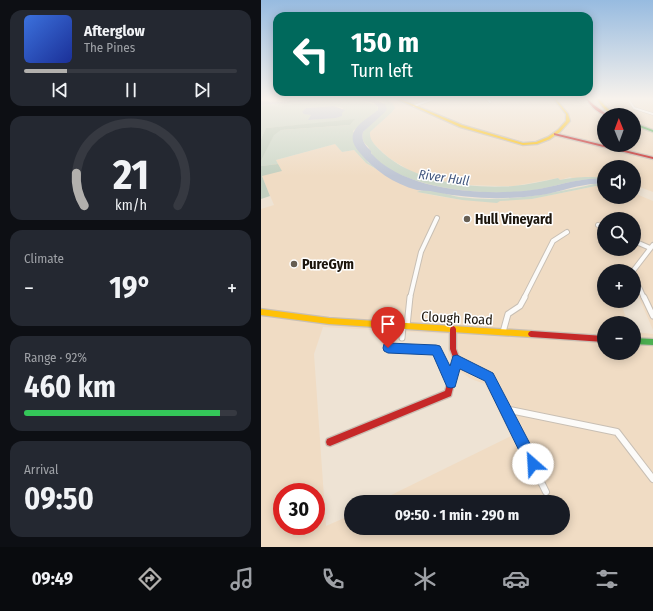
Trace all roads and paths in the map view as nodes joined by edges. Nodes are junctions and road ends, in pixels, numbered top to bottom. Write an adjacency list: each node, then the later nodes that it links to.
1 (458, 125): 5 (main road)
2 (564, 125): 5 (main road)
3 (641, 129): 4 (main road)
4 (653, 133)
5 (555, 134): 6 (main road)
6 (653, 158)
7 (437, 218): 15 (street)
8 (567, 232): 17 (street)
9 (641, 243): 10 (street)
10 (652, 247): 11 (street)
11 (639, 264)
12 (641, 291): 14 (street)
13 (261, 312): 15 (main road, Clough Road)
14 (653, 316)
15 (405, 326): 16 (main road, Clough Road); 18 (street)
16 (453, 330): 17 (main road, Clough Road); 23 (main road)
17 (503, 332): 19 (main road, Clough Road)
18 (402, 338)
19 (597, 339)
20 (641, 341): 21 (main road)
21 (653, 342)
22 (388, 348): 24 (street)
23 (457, 360): 24 (main road); 25 (street)
24 (451, 382): 26 (main road)
25 (505, 409): 27 (street); 28 (street)
26 (330, 442)
27 (653, 479)
28 (546, 492)

